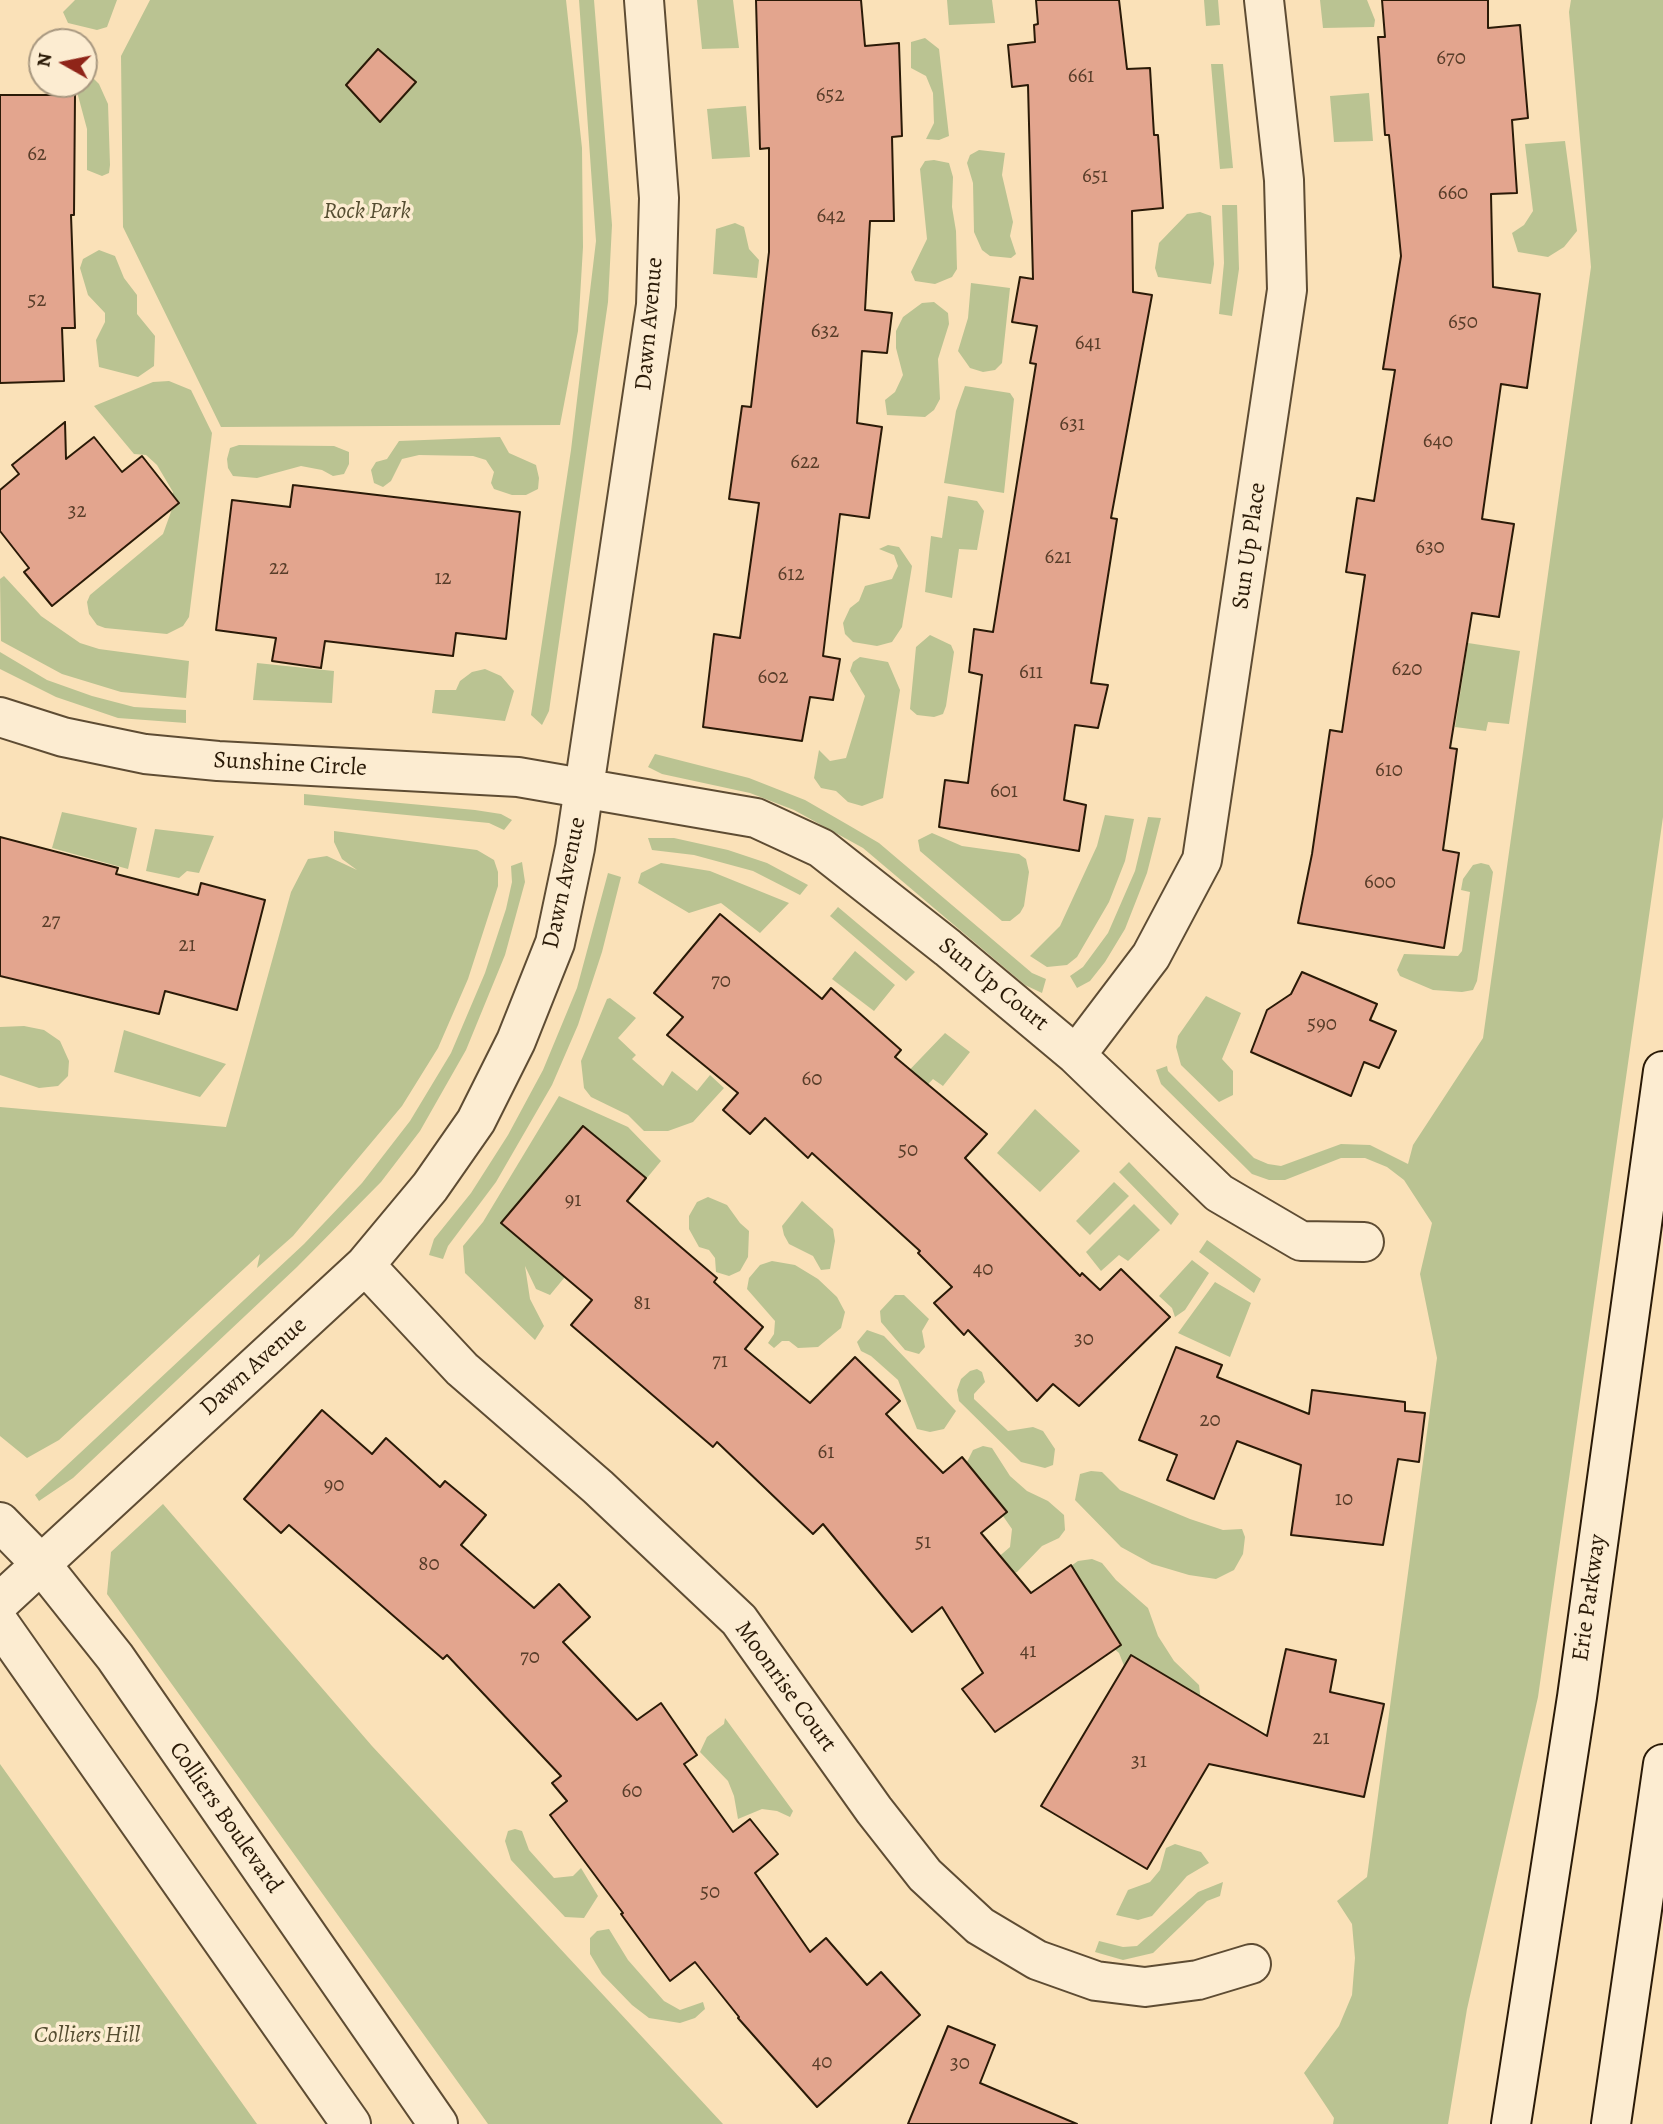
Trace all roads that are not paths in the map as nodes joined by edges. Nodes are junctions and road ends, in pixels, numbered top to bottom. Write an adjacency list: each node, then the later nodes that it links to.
1 (644, 0): 4 (street, Dawn Avenue)
2 (1264, 0): 5 (street, Sun Up Place)
3 (0, 717): 4 (street, Sunshine Circle)
4 (584, 789): 5 (street, Sun Up Court); 8 (street, Dawn Avenue)
5 (1076, 1055): 7 (street, Sun Up Court)
6 (1663, 1071): 17 (street, Erie Parkway)
7 (1364, 1242)
8 (365, 1265): 10 (street, Dawn Avenue); 14 (street, Moonrise Court)
9 (0, 1522): 10 (street, Colliers Boulevard)
10 (41, 1564): 11 (street, Dawn Avenue); 16 (street, Colliers Boulevard)
11 (0, 1602)
12 (0, 1624): 15 (street)
13 (1663, 1764): 18 (street)
14 (1251, 1964)
15 (351, 2124)
16 (438, 2124)
17 (1511, 2124)
18 (1612, 2124)

